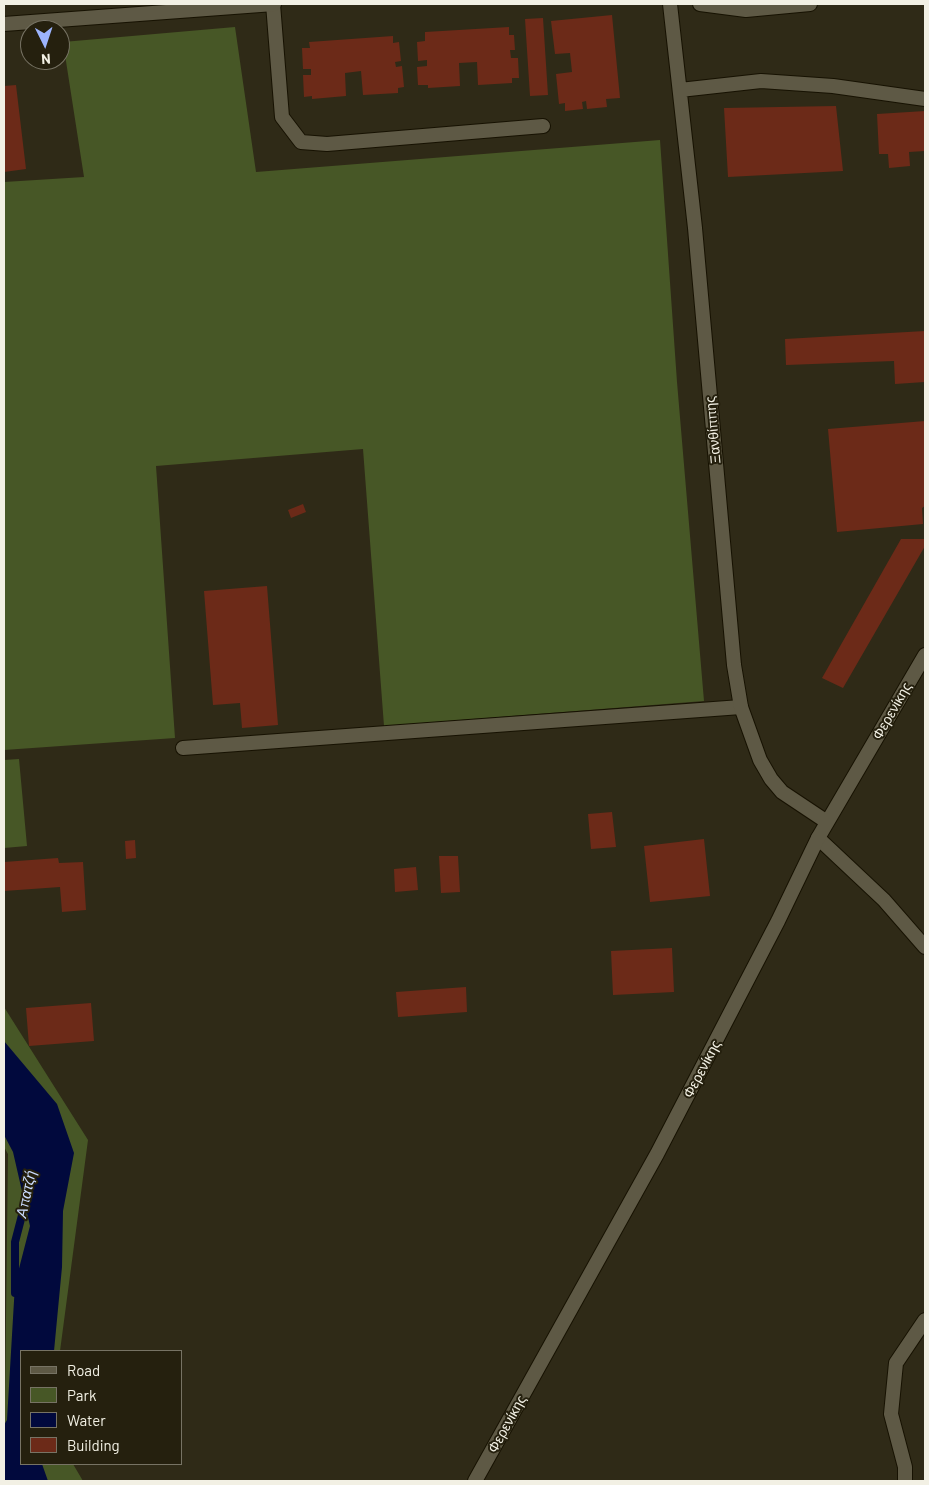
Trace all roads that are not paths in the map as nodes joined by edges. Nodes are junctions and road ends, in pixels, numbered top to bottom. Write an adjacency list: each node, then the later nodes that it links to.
1 (273, 4): 5 (street); 9 (street)
2 (670, 4): 7 (street, Ξανθίππης)
3 (700, 4): 4 (street)
4 (810, 4)
5 (244, 5): 6 (street)
6 (4, 24)
7 (680, 90): 8 (street); 11 (street, Ξανθίππης)
8 (925, 99)
9 (543, 126)
10 (925, 654): 13 (street, Φερενίκης)
11 (741, 707): 12 (street); 13 (street, Ξανθίππης)
12 (183, 748)
13 (827, 822): 14 (street, Φερενίκης)
14 (818, 838): 15 (street); 17 (street, Φερενίκης)
15 (925, 947)
16 (925, 1320): 18 (street)
17 (475, 1481)
18 (906, 1481)

